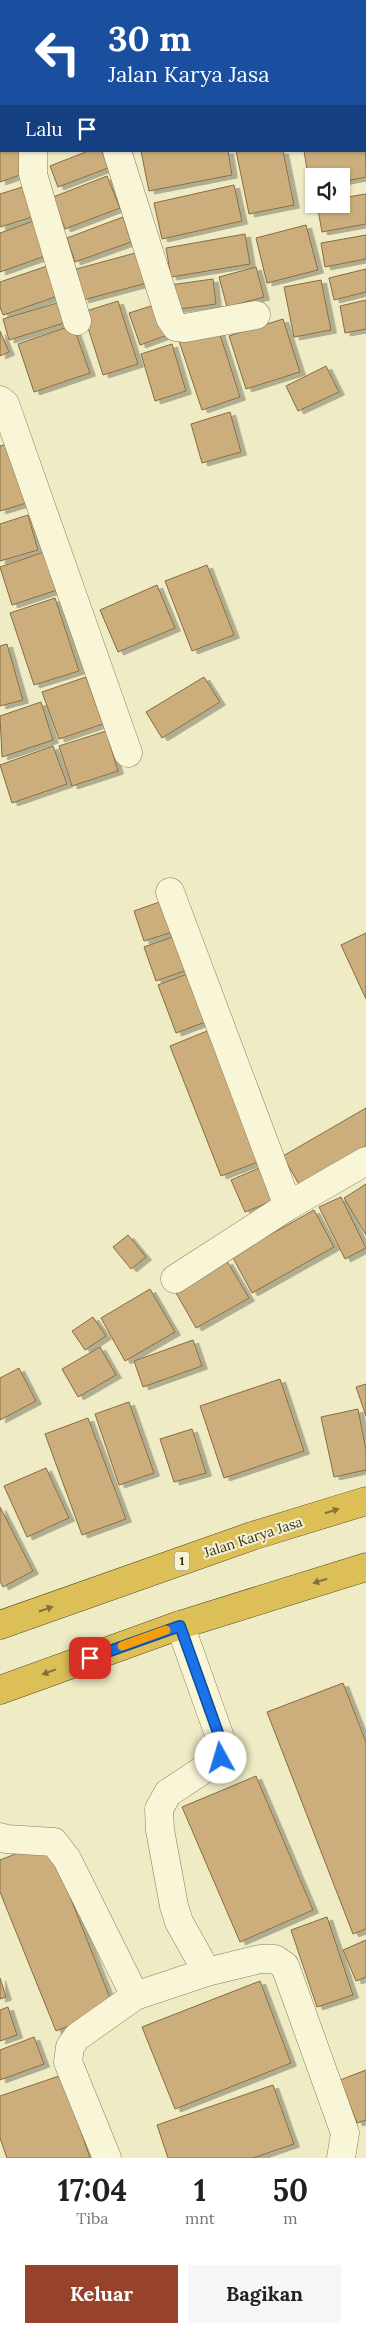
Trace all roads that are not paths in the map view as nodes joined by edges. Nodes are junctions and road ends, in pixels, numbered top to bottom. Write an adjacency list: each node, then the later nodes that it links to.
1 (33, 152): 4 (street)
2 (117, 152): 3 (street)
3 (256, 315)
4 (77, 322)
5 (0, 400): 6 (street)
6 (128, 754)
7 (170, 892): 9 (street)
8 (366, 1161): 9 (street)
9 (288, 1206): 10 (street)
10 (175, 1279)
11 (366, 1501): 13 (highway, Jalan Karya Jasa / 1, one-way to 11)
12 (366, 1566): 14 (highway, one-way to 14)
13 (0, 1625)
14 (180, 1626): 15 (highway, one-way to 15); 17 (street)
15 (0, 1690)
16 (0, 1836): 18 (street)
17 (207, 1972): 18 (street); 20 (street)
18 (135, 1996): 19 (street)
19 (107, 2158)
20 (341, 2158)

